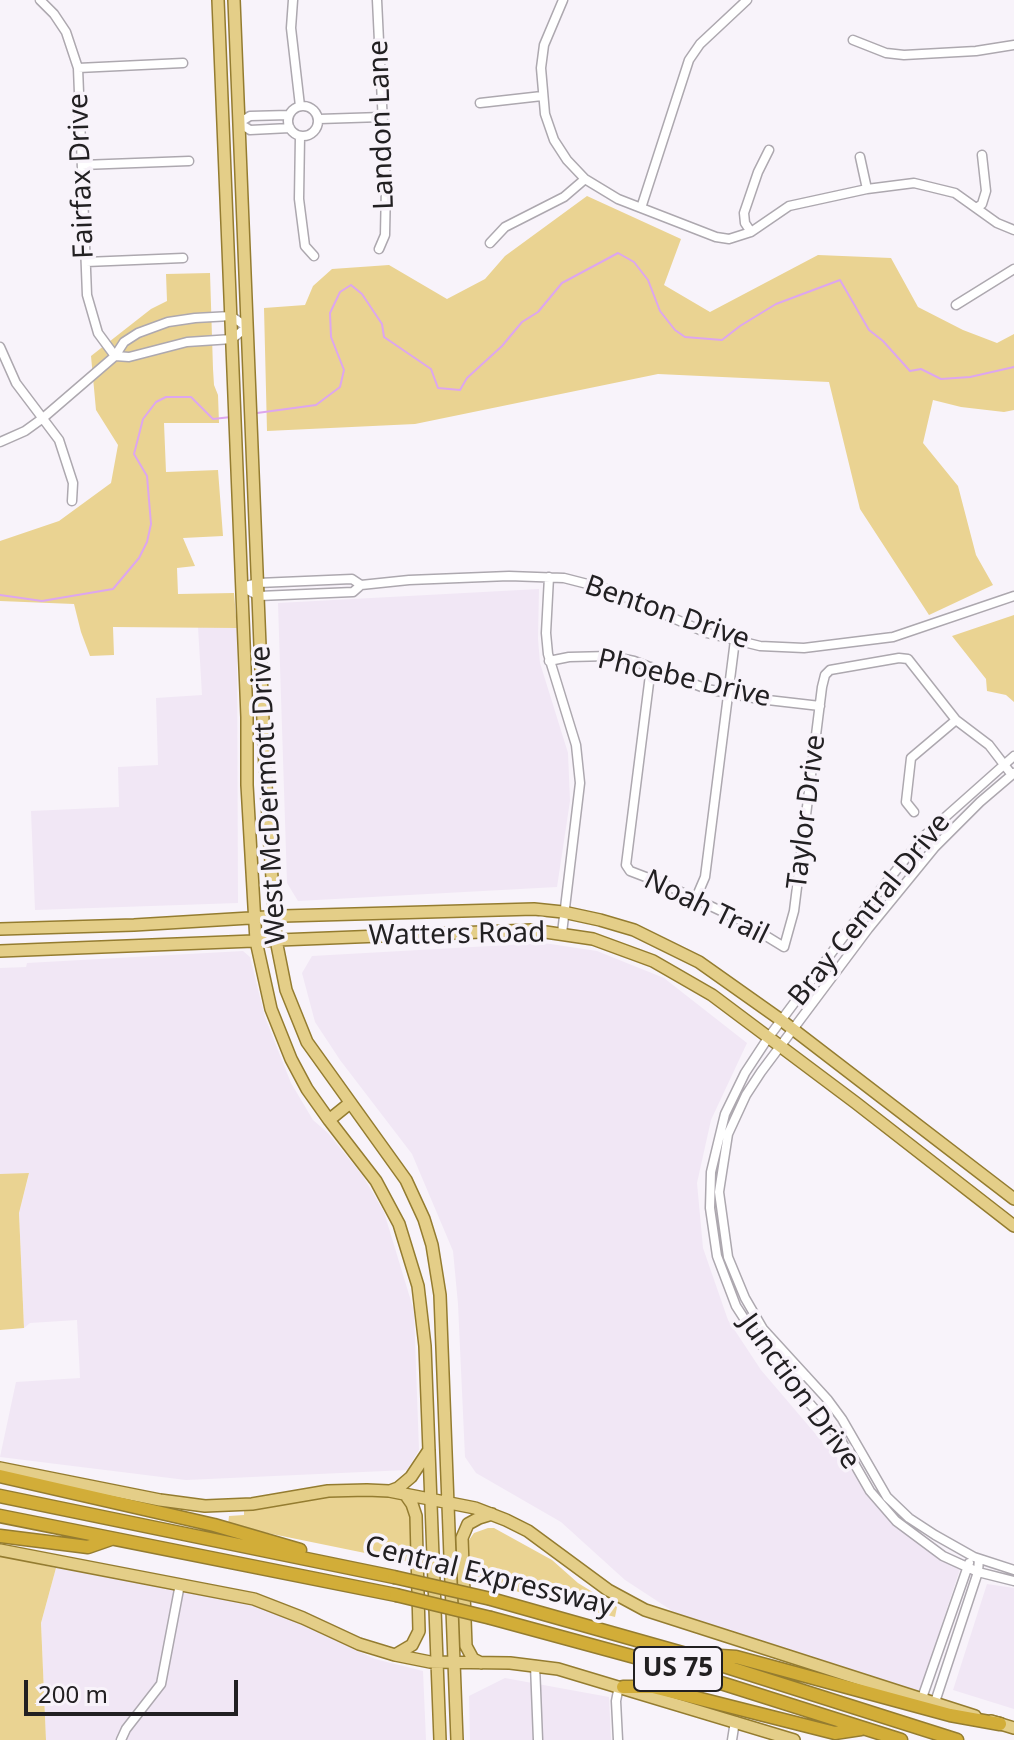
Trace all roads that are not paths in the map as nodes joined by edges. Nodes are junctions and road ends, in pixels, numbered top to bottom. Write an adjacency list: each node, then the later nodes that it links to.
1 (40, 0): 11 (street, Fairfax Drive)
2 (218, 0): 18 (main road, West McDermott Drive)
3 (234, 0): 19 (main road, West McDermott Drive)
4 (293, 0): 14 (street)
5 (377, 0): 16 (street, Landon Lane)
6 (562, 0): 12 (street)
7 (747, 0): 30 (street)
8 (853, 40): 9 (street)
9 (1014, 45)
10 (183, 63): 11 (street)
11 (78, 68): 26 (street, Fairfax Drive)
12 (542, 96): 13 (street); 27 (street)
13 (480, 103)
14 (300, 106): 15 (street); 17 (street)
15 (289, 115): 19 (street); 20 (street)
16 (382, 117): 17 (street); 34 (street, Landon Lane)
17 (319, 119): 21 (street)
18 (223, 123): 19 (main road); 40 (main road, West McDermott Drive)
19 (239, 123): 20 (street); 41 (main road, West McDermott Drive)
20 (290, 128): 21 (street)
21 (300, 136): 35 (street)
22 (769, 150): 32 (street)
23 (982, 155): 29 (street)
24 (860, 157): 28 (street)
25 (189, 161): 26 (street)
26 (82, 165): 37 (street, Fairfax Drive)
27 (585, 179): 30 (street); 33 (street)
28 (867, 189): 29 (street); 32 (street)
29 (978, 207): 31 (street)
30 (641, 208): 32 (street)
31 (1014, 230)
32 (751, 232)
33 (490, 243)
34 (379, 249)
35 (314, 256)
36 (183, 258): 37 (street)
37 (86, 262): 44 (street, Fairfax Drive)
38 (1014, 269): 39 (street)
39 (956, 305)
40 (231, 316): 41 (street); 42 (main road, West McDermott Drive); 44 (street)
41 (247, 327): 42 (street); 50 (main road, West McDermott Drive)
42 (232, 339): 44 (street); 49 (main road, West McDermott Drive)
43 (0, 347): 45 (street)
44 (115, 356): 45 (street)
45 (43, 418): 46 (street); 47 (street)
46 (0, 442)
47 (72, 501)
48 (549, 577): 50 (street, Benton Drive); 52 (street, Benton Drive); 53 (street)
49 (242, 587): 50 (street, Benton Drive); 61 (main road, West McDermott Drive)
50 (258, 590): 60 (main road, West McDermott Drive)
51 (1014, 596): 52 (street, Benton Drive)
52 (735, 640): 55 (street)
53 (549, 661): 54 (street, Phoebe Drive); 65 (street)
54 (651, 667): 55 (street, Phoebe Drive); 64 (street, Noah Trail)
55 (729, 693): 56 (street, Phoebe Drive); 64 (street)
56 (820, 706): 57 (street, Taylor Drive); 74 (street, Taylor Drive)
57 (956, 720): 59 (street); 63 (street)
58 (1014, 756): 59 (street, Bray Central Drive)
59 (1005, 764): 62 (street); 76 (street, Bray Central Drive)
60 (265, 770): 61 (main road); 66 (main road, West McDermott Drive)
61 (246, 771): 67 (main road, West McDermott Drive)
62 (1013, 774): 77 (street, Bray Central Drive)
63 (914, 812)
64 (696, 898): 74 (street, Noah Trail)
65 (563, 912): 66 (main road, Watters Road); 70 (street); 76 (main road, Watters Road)
66 (273, 917): 67 (main road, Watters Road); 71 (main road, West McDermott Drive)
67 (253, 919): 68 (main road, Watters Road); 72 (main road, West McDermott Drive)
68 (134, 925): 69 (main road, Watters Road); 73 (street)
69 (0, 929)
70 (562, 933): 71 (main road, Watters Road); 78 (main road, Watters Road)
71 (276, 940): 72 (main road, Watters Road); 80 (main road, West McDermott Drive)
72 (256, 941): 73 (main road, Watters Road); 82 (main road, West McDermott Drive)
73 (134, 946): 75 (main road, Watters Road)
74 (784, 947)
75 (0, 951)
76 (781, 1020): 77 (main road, Watters Road); 78 (street, Bray Central Drive)
77 (792, 1029): 79 (street, Bray Central Drive); 84 (main road, Watters Road)
78 (768, 1038): 79 (main road, Watters Road); 81 (street, Junction Drive)
79 (780, 1046): 83 (street, Junction Drive); 85 (main road, Watters Road)
80 (350, 1103): 82 (main road); 86 (main road, West McDermott Drive)
81 (725, 1114): 83 (street); 88 (street, Junction Drive)
82 (329, 1120): 87 (main road, West McDermott Drive)
83 (724, 1158): 89 (street, Junction Drive)
84 (1014, 1199)
85 (1014, 1226)
86 (440, 1295): 87 (main road); 97 (main road, West McDermott Drive)
87 (421, 1297): 90 (main road, West McDermott Drive)
88 (759, 1343): 89 (street); 105 (street, Junction Drive)
89 (806, 1376): 103 (street, Junction Drive)
90 (429, 1450): 93 (main road); 96 (main road, West McDermott Drive)
91 (0, 1468): 93 (main road)
92 (0, 1476): 104 (highway)
93 (389, 1491): 94 (main road)
94 (405, 1494): 96 (main road); 111 (main road)
95 (0, 1496): 104 (highway, Central Expressway / US 75)
96 (431, 1499): 97 (main road); 112 (main road, West McDermott Drive)
97 (448, 1502): 98 (main road); 113 (main road, West McDermott Drive)
98 (493, 1514): 114 (main road); 117 (main road)
99 (0, 1516): 101 (highway, Central Expressway / US 75)
100 (0, 1536): 101 (highway)
101 (112, 1538): 121 (highway, Central Expressway / US 75, bridge)
102 (0, 1550): 109 (main road)
103 (976, 1558): 105 (street); 106 (street, Junction Drive); 107 (street)
104 (337, 1564): 110 (highway, Central Expressway / US 75, bridge)
105 (965, 1567): 107 (street, Junction Drive); 117 (street)
106 (1014, 1570)
107 (978, 1572): 108 (street, Junction Drive); 118 (street)
108 (1014, 1581)
109 (180, 1584): 111 (main road); 123 (street)
110 (686, 1654): 120 (highway); 131 (highway, Central Expressway / US 75)
111 (395, 1655): 112 (main road)
112 (437, 1662): 113 (main road); 124 (main road, West McDermott Drive)
113 (453, 1663): 114 (main road); 125 (main road, West McDermott Drive)
114 (481, 1663): 115 (main road)
115 (535, 1665): 116 (main road); 126 (street)
116 (621, 1686): 119 (main road); 121 (highway); 127 (street)
117 (922, 1698): 118 (main road)
118 (935, 1702): 120 (main road)
119 (735, 1721): 128 (street); 129 (main road)
120 (1000, 1724): 122 (main road)
121 (864, 1728): 130 (highway, Central Expressway / US 75)
122 (1014, 1728)
123 (121, 1740)
124 (440, 1740)
125 (457, 1740)
126 (538, 1740)
127 (618, 1740)
128 (732, 1740)
129 (794, 1740)
130 (901, 1740)
131 (957, 1740)

